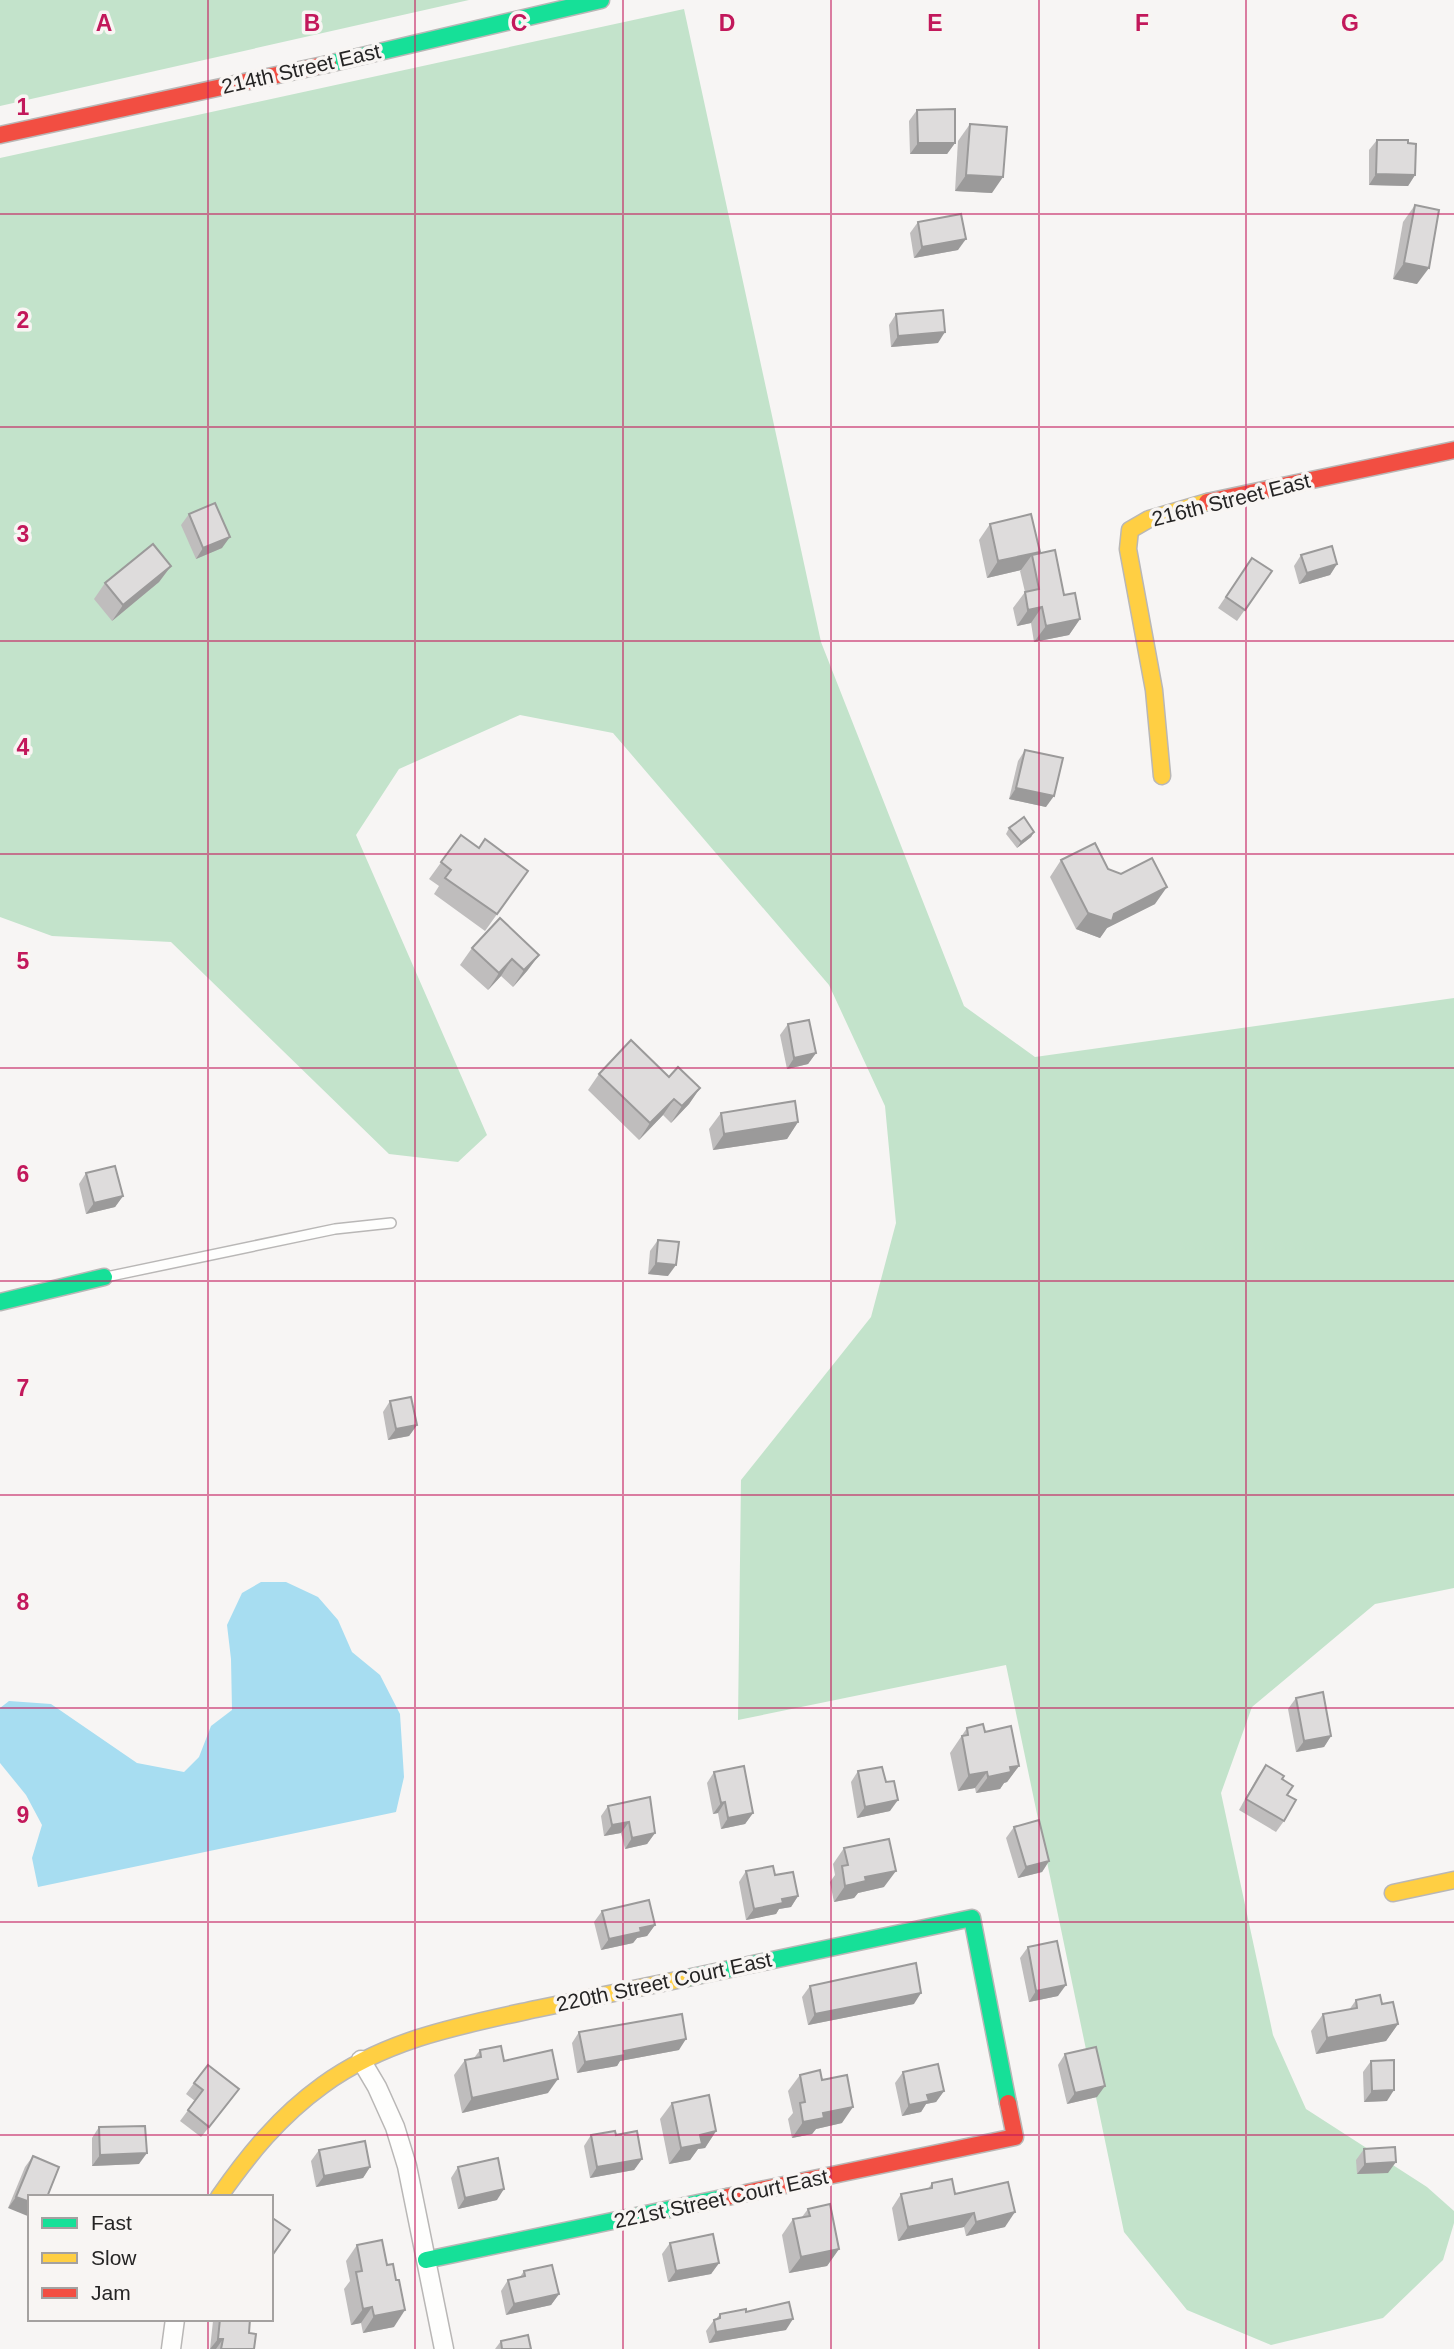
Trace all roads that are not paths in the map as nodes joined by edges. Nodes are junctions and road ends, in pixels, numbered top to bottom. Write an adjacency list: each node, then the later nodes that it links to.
1 (601, 0): 2 (street, 214th Street East)
2 (0, 135)
3 (1454, 450): 4 (street, 216th Street East)
4 (1162, 776)
5 (391, 1223): 6 (lane)
6 (104, 1277): 7 (street)
7 (0, 1302)
8 (1454, 1880): 9 (street)
9 (1393, 1893)
10 (361, 2060): 11 (street, 220th Street Court East); 12 (street, 220th Street Court East); 13 (street)
11 (1015, 2137): 13 (street, 221st Street Court East)
12 (220, 2195)
13 (426, 2260): 16 (street)
14 (175, 2321): 15 (street)
15 (171, 2349)
16 (444, 2349)

